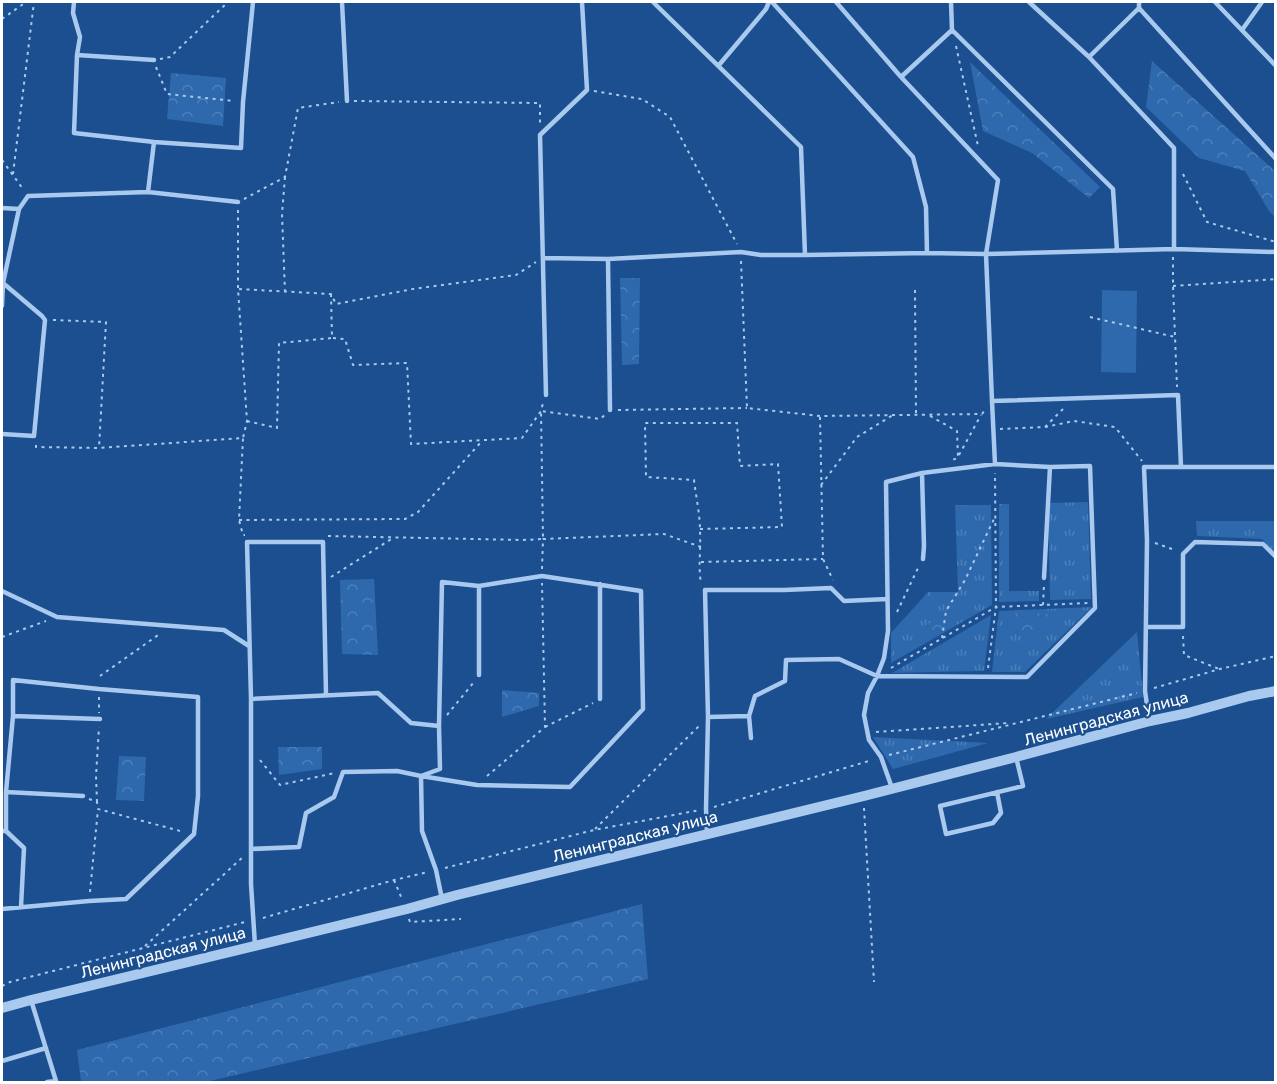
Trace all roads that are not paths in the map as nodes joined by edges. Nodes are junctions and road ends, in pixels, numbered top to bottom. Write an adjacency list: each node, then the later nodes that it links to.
1 (74, 2): 16 (lane)
2 (253, 2): 23 (lane)
3 (342, 2): 22 (lane)
4 (582, 2): 35 (lane)
5 (653, 2): 19 (lane)
6 (770, 2): 19 (lane); 31 (lane)
7 (836, 2): 21 (lane)
8 (951, 2): 14 (lane)
9 (1029, 2): 17 (lane)
10 (1139, 2): 13 (lane)
11 (1215, 2): 15 (lane)
12 (1262, 2): 15 (lane)
13 (1139, 8): 17 (lane); 24 (lane)
14 (952, 30): 21 (lane); 30 (lane)
15 (1242, 30): 20 (lane)
16 (77, 54): 18 (lane); 23 (lane)
17 (1089, 57): 29 (lane)
18 (154, 60)
19 (719, 65): 34 (lane)
20 (1275, 66)
21 (901, 76): 33 (lane)
22 (347, 101)
23 (154, 142): 25 (lane)
24 (1275, 159)
25 (148, 192): 26 (lane); 28 (lane)
26 (238, 202)
27 (2, 208): 28 (lane)
28 (19, 209): 37 (lane)
29 (1173, 249): 30 (lane); 32 (lane)
30 (1117, 251): 33 (lane)
31 (927, 252): 33 (lane); 34 (lane)
32 (1275, 252)
33 (986, 254): 40 (lane)
34 (805, 255): 36 (lane)
35 (543, 258): 36 (lane); 39 (lane)
36 (608, 259): 41 (lane)
37 (2, 280): 38 (lane); 42 (lane)
38 (2, 306)
39 (546, 395)
40 (992, 401): 43 (lane); 45 (lane)
41 (610, 410)
42 (2, 434)
43 (995, 464): 44 (lane); 47 (lane)
44 (1050, 467): 50 (lane); 58 (lane)
45 (1180, 467): 46 (lane); 55 (lane)
46 (1275, 467)
47 (922, 473): 49 (lane); 54 (lane)
48 (1275, 557): 55 (lane)
49 (923, 559)
50 (1044, 578)
51 (600, 584): 52 (lane); 62 (lane); 71 (lane)
52 (479, 586): 57 (lane); 68 (lane)
53 (2, 591): 56 (lane)
54 (887, 599): 58 (lane); 65 (lane)
55 (1147, 627): 67 (lane)
56 (249, 646): 60 (lane); 61 (lane)
57 (479, 675)
58 (877, 676): 64 (lane); 72 (lane)
59 (1275, 692): 67 (street, Ленинградская улица)
60 (326, 695): 61 (lane); 68 (lane)
61 (251, 699): 78 (lane)
62 (600, 699)
63 (13, 716): 66 (lane); 73 (lane); 80 (lane)
64 (749, 716): 65 (lane); 69 (lane)
65 (708, 717): 77 (lane)
66 (100, 719)
67 (1150, 721): 70 (street, Ленинградская улица)
68 (439, 726): 71 (lane)
69 (751, 738)
70 (1016, 758): 72 (street, Ленинградская улица); 74 (lane)
71 (421, 776): 78 (lane); 79 (lane)
72 (892, 788): 77 (street, Ленинградская улица)
73 (6, 792): 75 (lane); 76 (lane)
74 (997, 792): 74 (lane)
75 (83, 796)
76 (4, 831): 80 (lane)
77 (707, 834): 79 (street, Ленинградская улица)
78 (251, 849): 82 (lane)
79 (442, 899): 82 (street, Ленинградская улица)
80 (21, 907): 81 (lane)
81 (2, 909)
82 (255, 945): 83 (street, Ленинградская улица)
83 (31, 1000): 84 (street, Ленинградская улица); 85 (lane)
84 (2, 1008)
85 (46, 1048): 86 (lane); 87 (lane)
86 (2, 1061)
87 (48, 1083)

